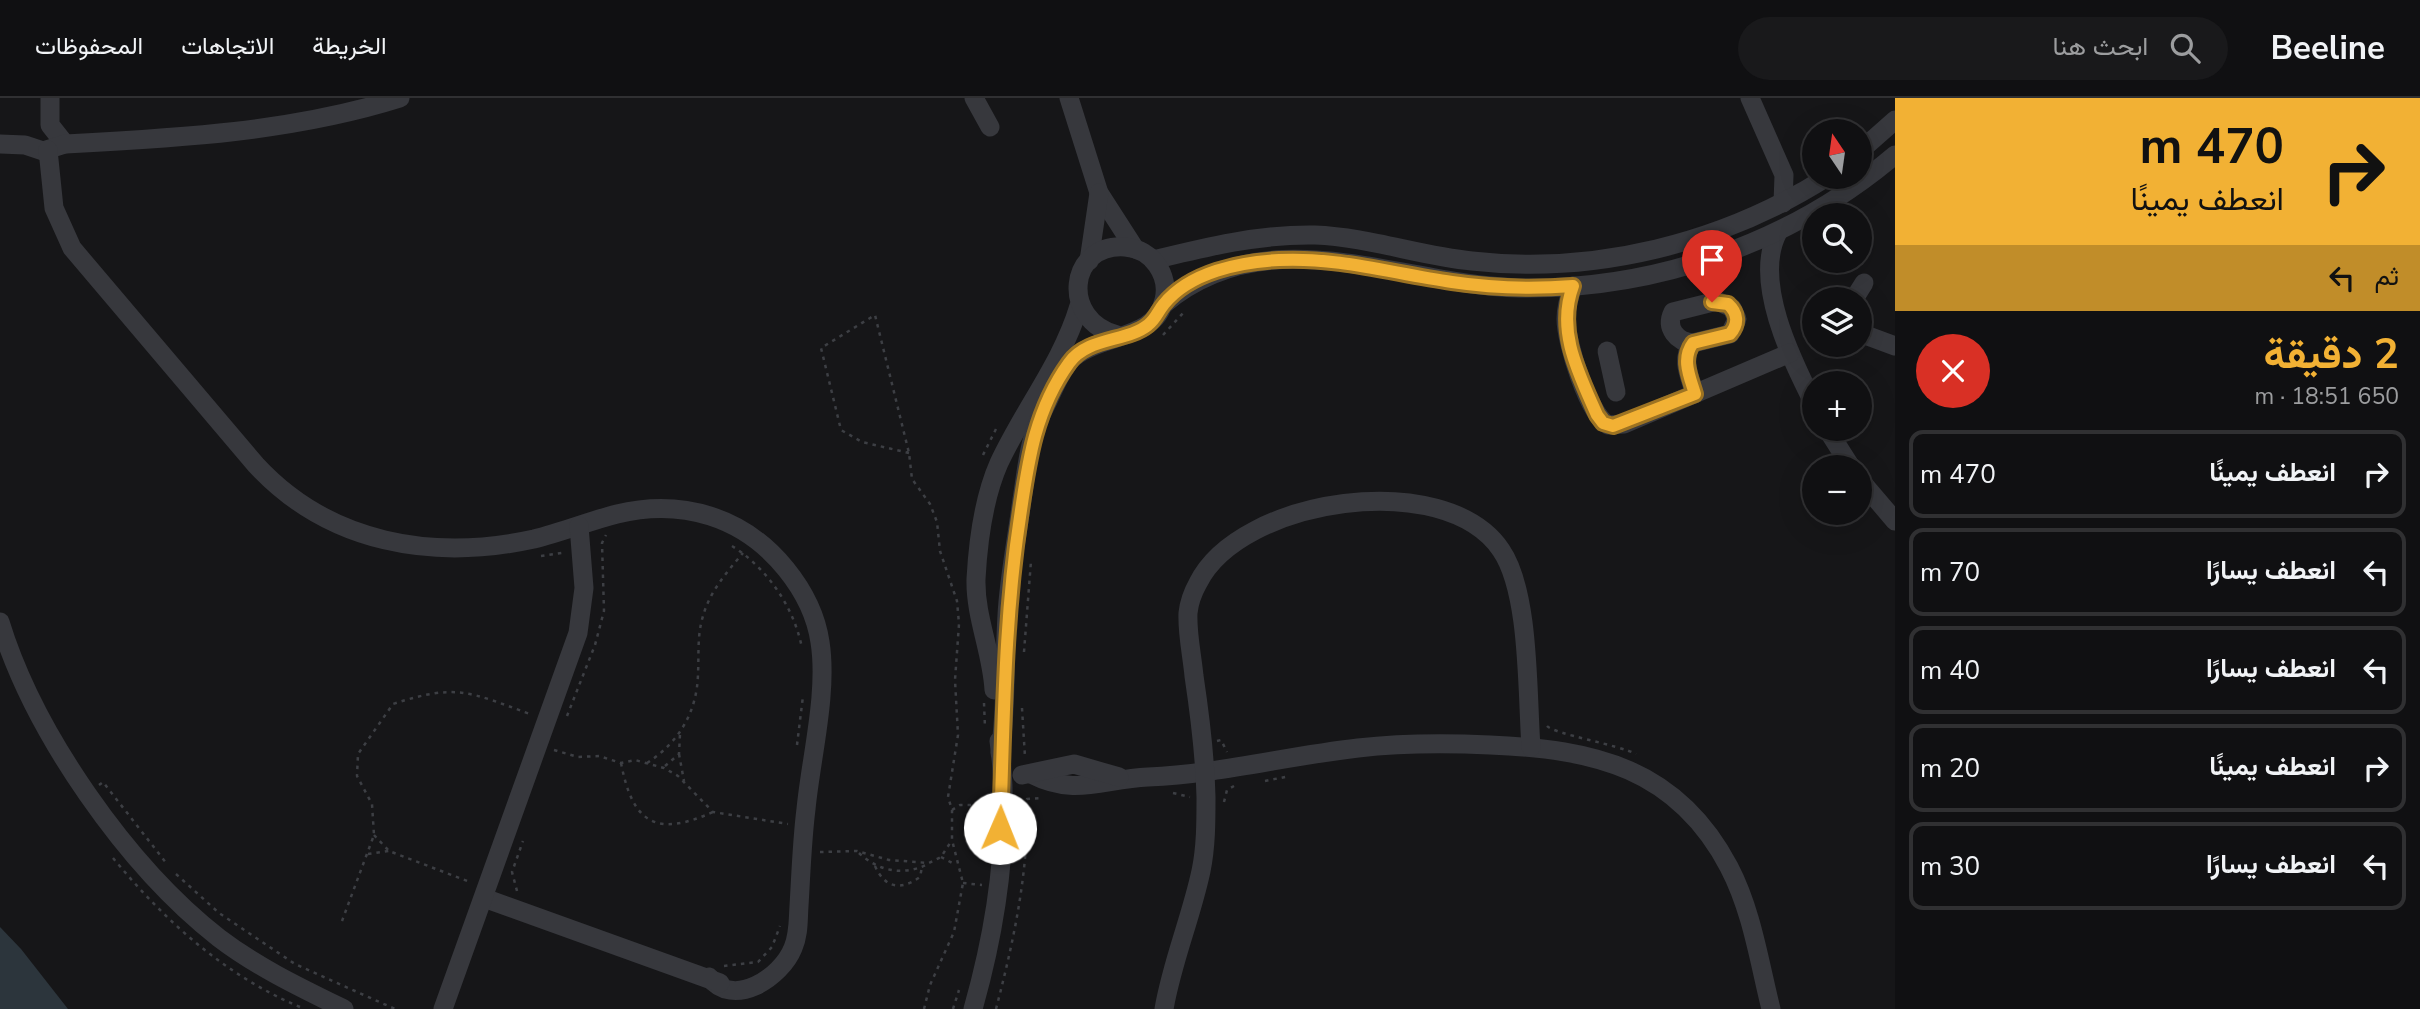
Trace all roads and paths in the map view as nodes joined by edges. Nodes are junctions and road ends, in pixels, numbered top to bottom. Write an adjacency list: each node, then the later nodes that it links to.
1 (50, 98): 11 (street)
2 (400, 98): 6 (street)
3 (1069, 98): 16 (street)
4 (1750, 98): 13 (street)
5 (977, 99): 8 (street)
6 (338, 106): 11 (street)
7 (1895, 120): 9 (street)
8 (990, 127)
9 (1872, 141)
10 (0, 144): 11 (street)
11 (57, 147): 45 (street)
12 (1895, 155): 18 (street)
13 (1784, 175): 14 (street); 17 (street)
14 (1802, 184)
15 (1808, 189): 17 (street)
16 (1099, 193): 19 (street); 22 (street)
17 (1783, 203): 21 (street)
18 (1778, 232): 20 (street); 23 (street)
19 (1135, 249): 21 (street); 22 (street)
20 (1731, 251): 23 (street); 24 (street)
21 (1153, 260): 25 (street)
22 (1089, 261): 26 (street)
23 (1768, 274): 35 (street)
24 (1573, 286): 25 (street); 38 (street)
25 (1163, 305): 29 (street)
26 (1079, 306): 29 (street); 39 (street)
27 (1186, 310): 31 (path)
28 (1673, 334): 32 (street); 32 (street); 41 (street)
29 (1117, 335): 39 (street)
30 (1872, 337): 33 (street)
31 (1157, 339)
32 (1693, 343): 41 (street)
33 (1895, 346)
34 (1607, 351): 36 (street)
35 (1790, 353): 37 (street); 41 (street)
36 (1612, 372): 38 (street); 40 (street)
37 (1802, 378)
38 (1582, 379): 41 (street)
39 (1047, 390): 63 (street); 63 (street)
40 (1616, 393)
41 (1692, 396)
42 (909, 453): 42 (path); 84 (path)
43 (1872, 494): 44 (street)
44 (1895, 521)
45 (579, 526): 60 (street); 101 (street)
46 (616, 532): 58 (path)
47 (726, 542): 48 (path)
48 (743, 553): 53 (path); 59 (path)
49 (1032, 554): 54 (path)
50 (538, 556): 51 (path)
51 (569, 564)
52 (0, 622): 102 (street)
53 (803, 650)
54 (1023, 657)
55 (804, 691): 62 (path)
56 (1022, 704): 70 (path)
57 (533, 715): 82 (path)
58 (563, 727)
59 (680, 734): 64 (path); 66 (path)
60 (538, 744): 65 (path); 98 (street)
61 (1531, 747): 68 (street); 68 (street); 108 (street)
62 (796, 752)
63 (1000, 753): 69 (street)
64 (679, 754): 67 (path); 72 (path)
65 (621, 763): 66 (path); 80 (path)
66 (647, 763): 67 (path)
67 (664, 768): 72 (path)
68 (1205, 773): 70 (street); 107 (street)
69 (1001, 774): 70 (street); 105 (street)
70 (1028, 774): 77 (path)
71 (1292, 776): 73 (path)
72 (684, 782): 80 (path)
73 (1258, 782)
74 (1237, 785): 79 (path)
75 (1164, 793): 78 (path)
76 (1048, 798): 77 (path)
77 (1027, 799): 106 (path)
78 (1191, 803)
79 (1224, 810)
80 (713, 812): 81 (path)
81 (791, 812)
82 (374, 835): 85 (path); 88 (path)
83 (524, 835): 97 (path)
84 (952, 840): 89 (path); 92 (path)
85 (389, 851): 88 (path); 94 (path)
86 (857, 851): 87 (path); 90 (path); 91 (path)
87 (820, 852)
88 (367, 854): 99 (path)
89 (941, 857): 90 (path); 92 (path)
90 (929, 863): 93 (path)
91 (875, 866): 93 (path); 93 (path)
92 (958, 866): 95 (path)
93 (922, 867)
94 (471, 883)
95 (963, 883): 96 (path); 104 (path)
96 (982, 885)
97 (517, 892)
98 (484, 898): 101 (street); 103 (street)
99 (342, 921)
100 (781, 923): 101 (path)
101 (715, 972)
102 (344, 1009)
103 (443, 1009)
104 (925, 1009)
105 (972, 1009)
106 (996, 1009)
107 (1164, 1009)
108 (1771, 1009)

